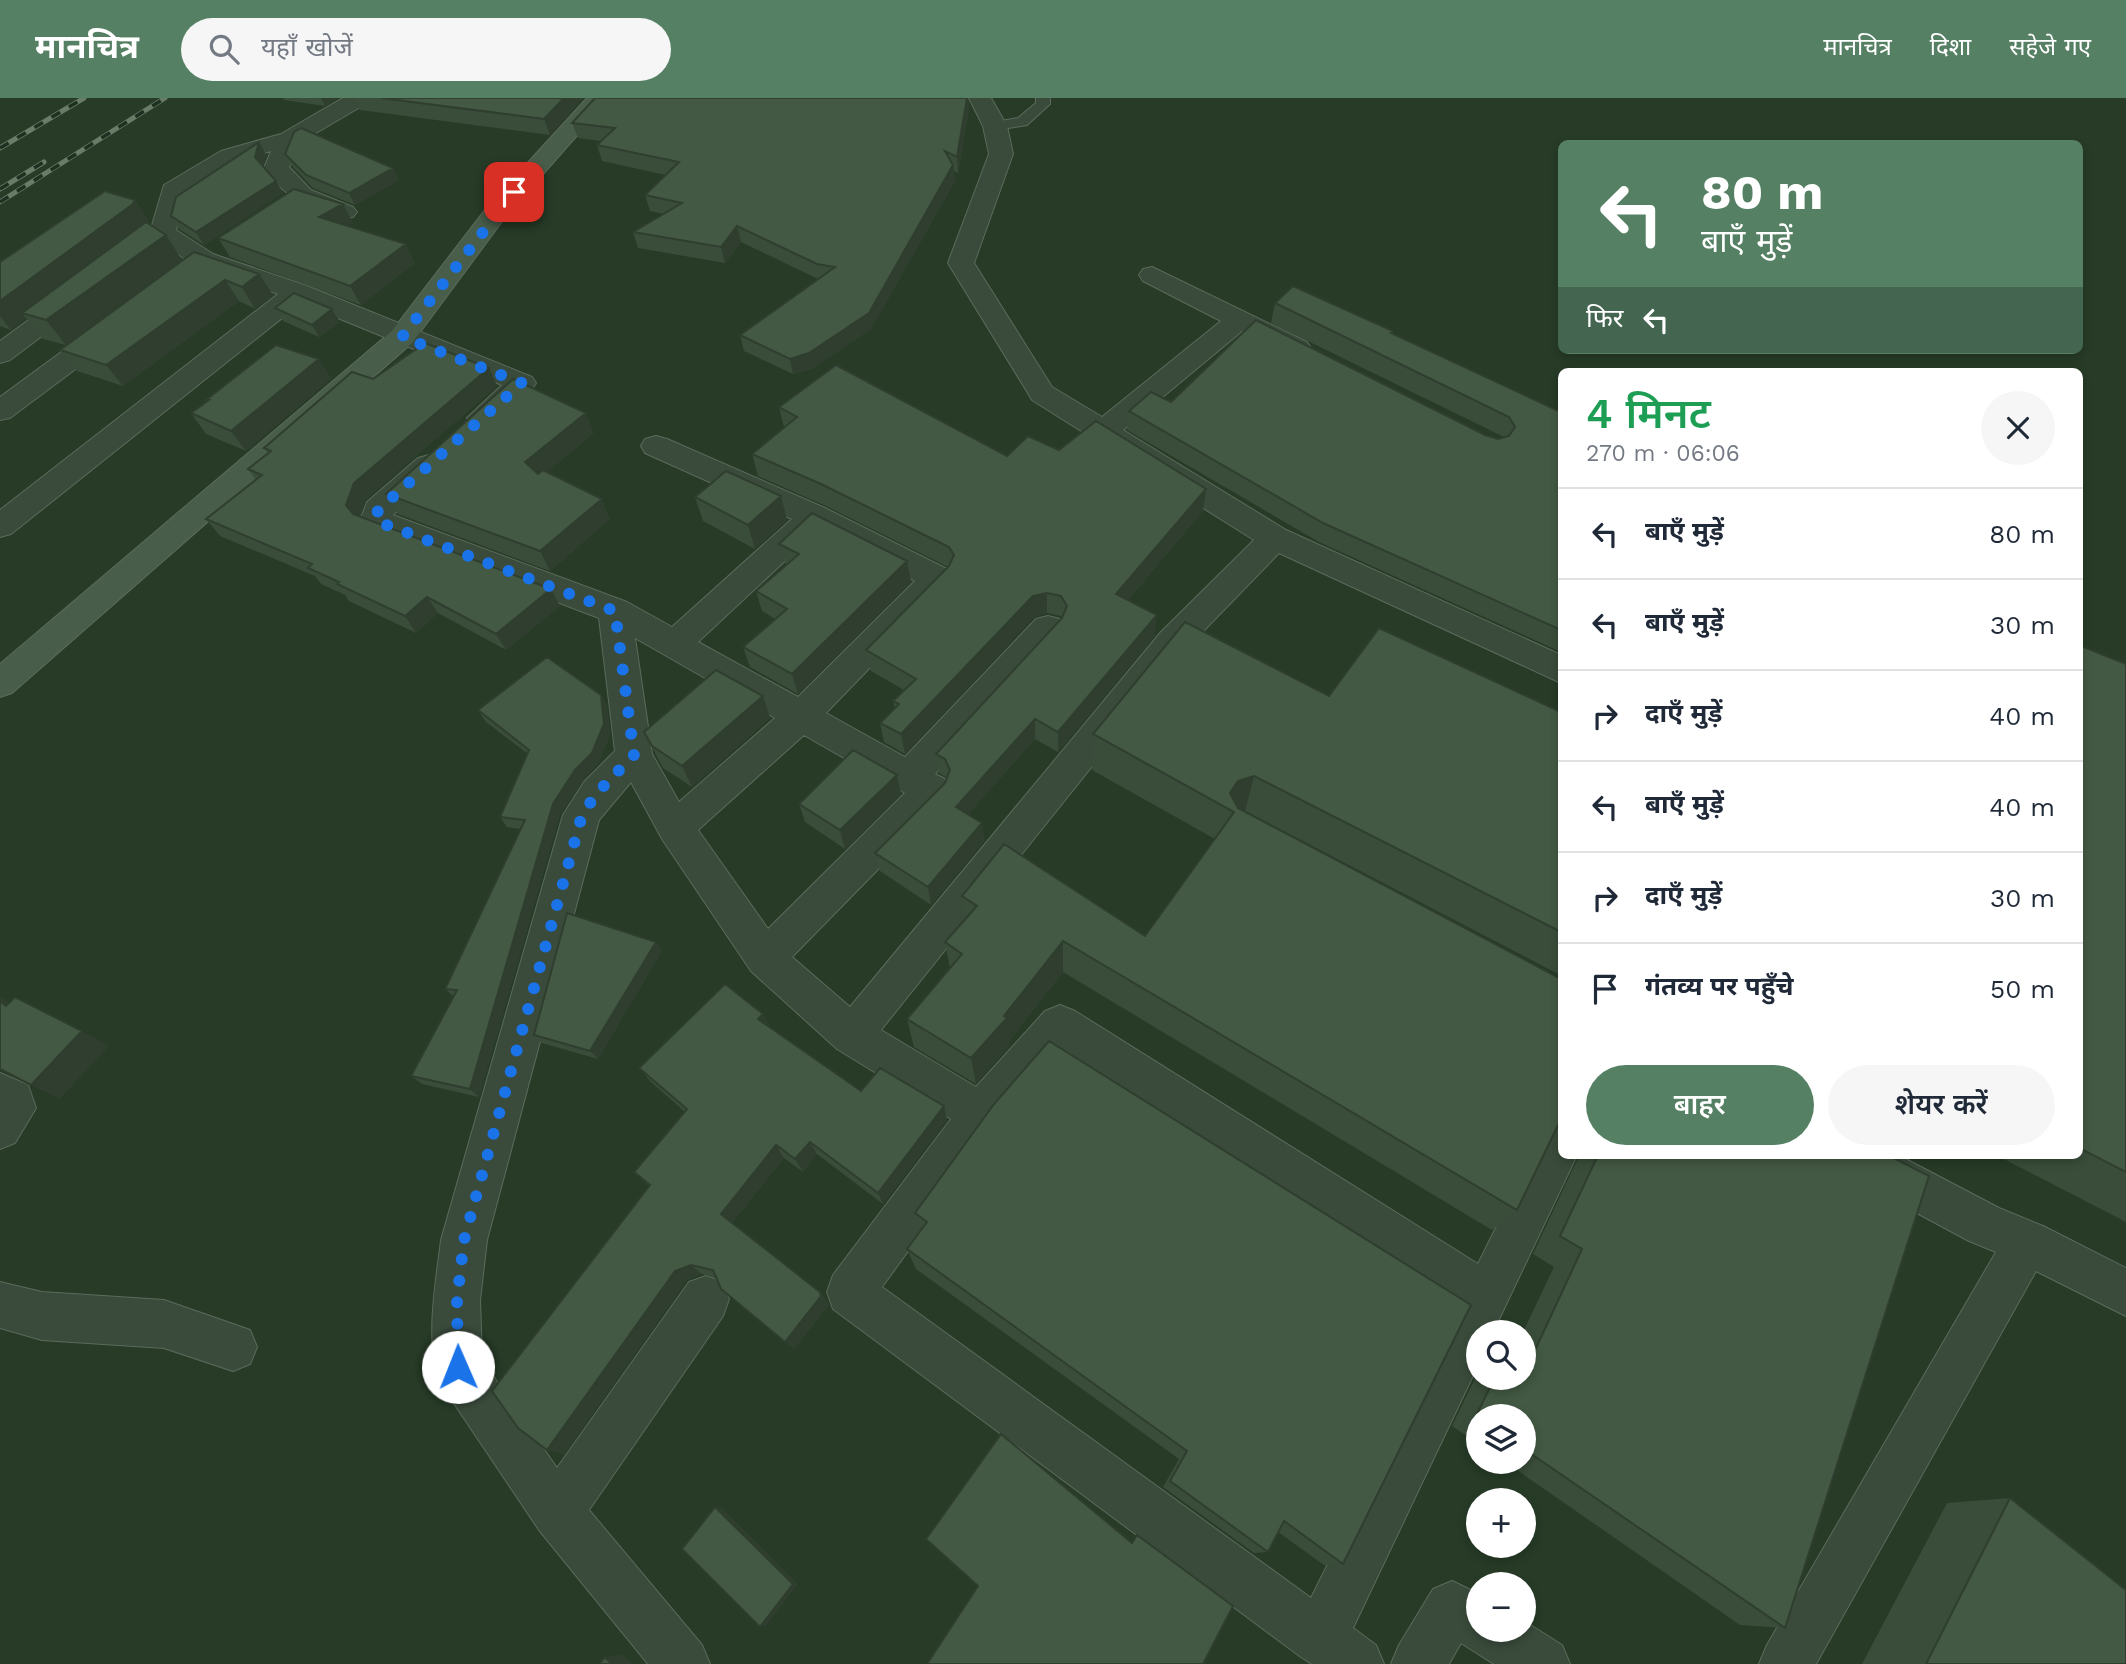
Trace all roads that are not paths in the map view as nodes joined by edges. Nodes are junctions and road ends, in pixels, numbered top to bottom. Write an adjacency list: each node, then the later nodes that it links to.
1 (359, 98): 6 (street)
2 (599, 98): 17 (street)
3 (980, 98): 5 (street)
4 (1043, 98): 5 (lane)
5 (995, 126): 21 (street)
6 (289, 139): 7 (street); 8 (street)
7 (344, 212)
8 (163, 232): 9 (street); 10 (street)
9 (142, 248)
10 (215, 253): 12 (street); 14 (street)
11 (1152, 275): 16 (street)
12 (182, 276)
13 (98, 281): 18 (street)
14 (298, 292): 17 (street); 24 (street)
15 (129, 316): 20 (street)
16 (1240, 319): 19 (street); 21 (street)
17 (402, 337): 26 (street); 30 (street)
18 (0, 354)
19 (1315, 357)
20 (0, 411)
21 (1104, 431): 25 (street)
22 (656, 446): 23 (street)
23 (814, 516): 28 (street); 31 (street)
24 (0, 526)
25 (1275, 538): 29 (street); 36 (street)
26 (615, 611): 28 (street); 32 (street)
27 (1048, 628): 33 (street)
28 (676, 644): 31 (street)
29 (1558, 669)
30 (0, 684)
31 (801, 716): 33 (street); 34 (street)
32 (634, 755): 34 (street); 48 (street)
33 (909, 777): 35 (street)
34 (675, 828): 35 (street)
35 (765, 958): 36 (street)
36 (852, 1035): 38 (street)
37 (0, 1093): 39 (street)
38 (981, 1114): 44 (street); 51 (street)
39 (0, 1128)
40 (1558, 1148): 44 (street)
41 (1860, 1159): 42 (street)
42 (2026, 1242): 43 (street); 55 (street)
43 (2126, 1293)
44 (1486, 1296): 51 (street)
45 (706, 1299): 48 (street)
46 (0, 1305): 47 (street)
47 (233, 1347)
48 (557, 1512): 52 (street)
49 (1466, 1616): 53 (street)
50 (1508, 1642): 54 (street)
51 (1339, 1651)
52 (683, 1664)
53 (1418, 1664)
54 (1543, 1664)
55 (1787, 1664)

